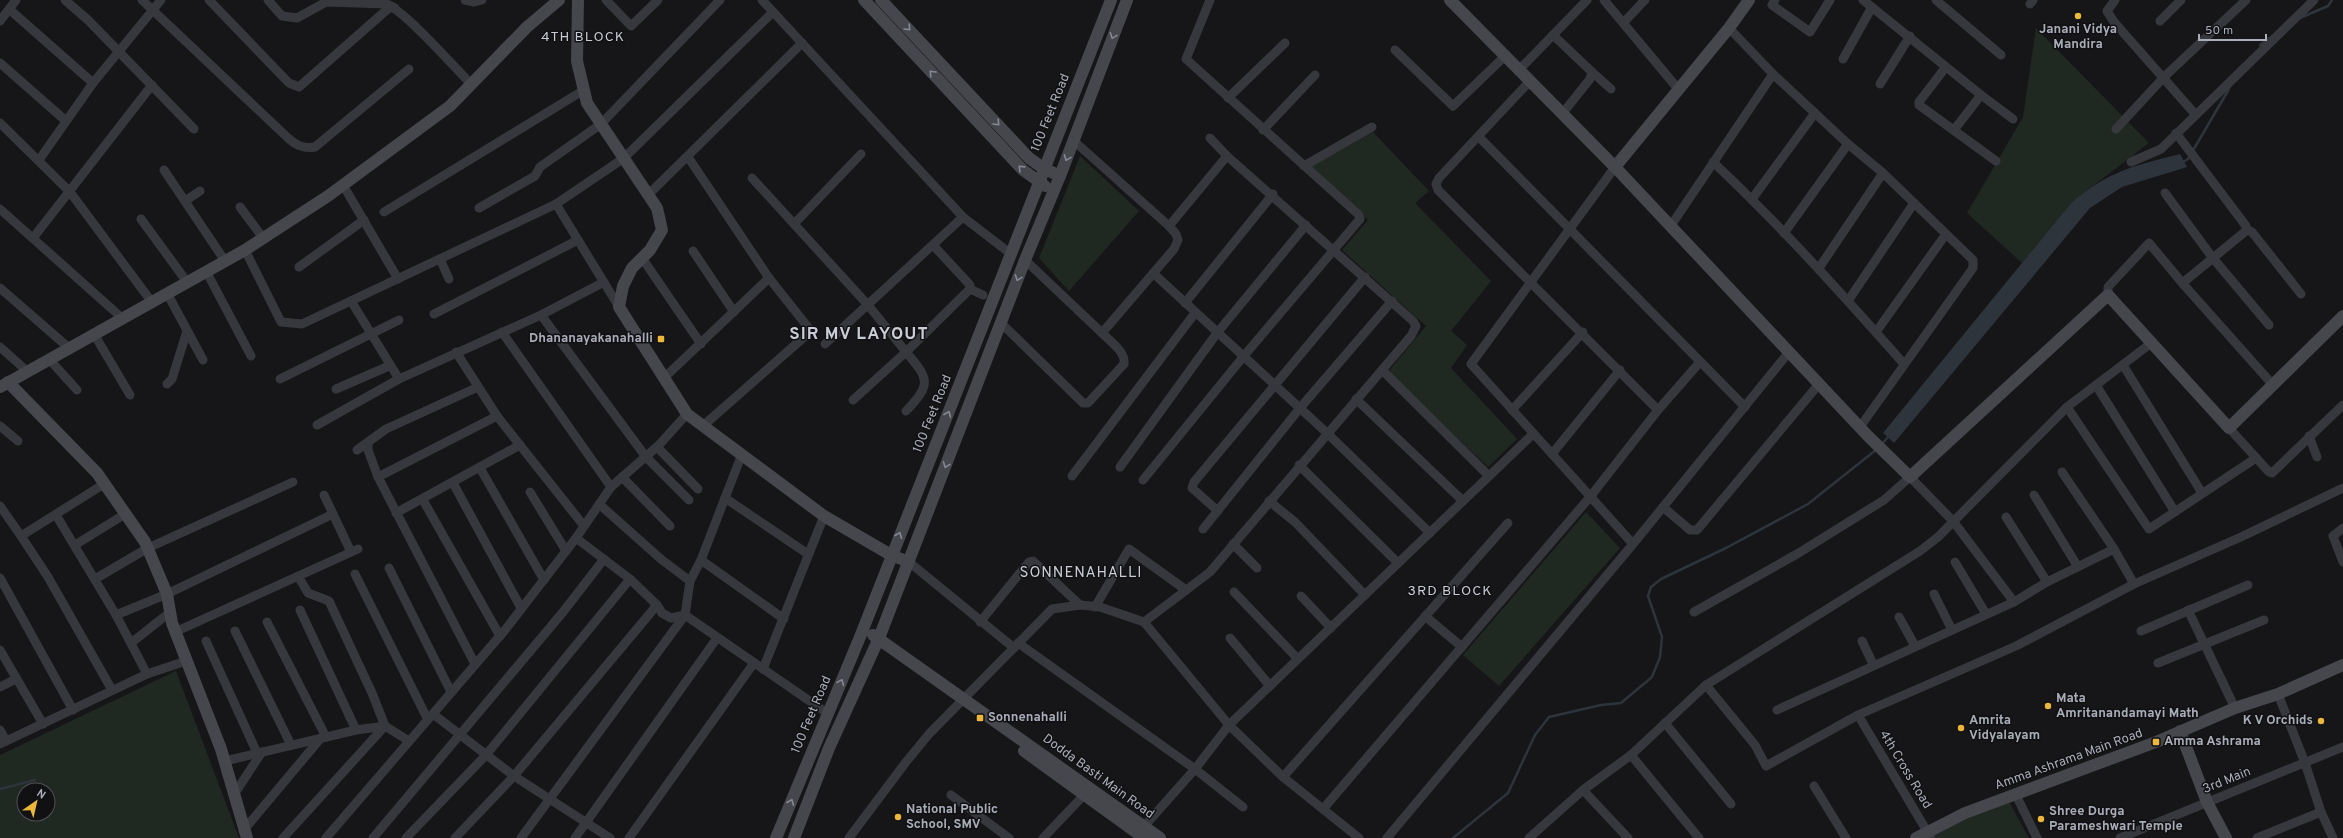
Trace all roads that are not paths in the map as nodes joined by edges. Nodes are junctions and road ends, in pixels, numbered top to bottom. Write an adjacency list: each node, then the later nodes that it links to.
1 (16, 0): 36 (street)
2 (65, 0): 48 (street)
3 (142, 0): 37 (street)
4 (161, 0): 37 (street)
5 (209, 0): 35 (street)
6 (268, 0): 33 (street)
7 (465, 0): 8 (street)
8 (482, 0)
9 (559, 0): 64 (street)
10 (578, 0): 66 (street)
11 (606, 0): 12 (street)
12 (658, 0)
13 (720, 0): 76 (street)
14 (762, 0): 38 (street)
15 (864, 0): 102 (street, one-way to 15)
16 (881, 0): 97 (street, one-way to 97)
17 (1111, 0): 97 (street, 100 Feet Road)
18 (1127, 0): 85 (street, one-way to 85)
19 (1210, 0): 69 (street)
20 (1450, 0): 50 (street)
21 (1587, 0): 43 (street)
22 (1604, 0): 41 (street)
23 (1645, 0): 41 (street)
24 (1749, 0): 42 (street)
25 (1775, 0): 26 (street)
26 (1830, 0)
27 (1863, 0): 34 (street)
28 (1936, 0): 49 (street)
29 (2115, 0): 59 (street)
30 (2181, 0): 40 (street)
31 (2246, 0): 59 (street)
32 (2314, 0): 72 (street)
33 (319, 2): 35 (street)
34 (1872, 7): 44 (street); 51 (street)
35 (395, 8): 64 (street)
36 (9, 9): 39 (street); 61 (street)
37 (152, 10): 48 (street); 54 (street)
38 (773, 12): 45 (street); 90 (street)
39 (0, 21)
40 (2160, 21)
41 (1624, 22): 67 (street)
42 (1729, 28): 57 (street); 67 (street)
43 (1553, 35): 55 (street); 56 (street)
44 (1910, 36): 53 (street); 62 (street)
45 (802, 43): 89 (street); 118 (street)
46 (1285, 43): 69 (street)
47 (1395, 50): 50 (street)
48 (119, 52): 61 (street); 63 (street)
49 (2000, 55)
50 (1505, 56): 55 (street)
51 (1843, 59)
52 (0, 63): 74 (street)
53 (1945, 68): 68 (street); 81 (street)
54 (408, 69)
55 (1520, 70): 60 (street)
56 (1592, 72): 65 (street); 71 (street)
57 (1773, 74): 70 (street); 93 (street)
58 (1315, 75): 80 (street)
59 (2164, 77): 72 (street); 79 (street)
60 (1530, 81): 71 (street); 83 (street)
61 (93, 83): 74 (street)
62 (1880, 84)
63 (152, 85): 78 (street); 106 (street)
64 (472, 85): 103 (street)
65 (1611, 89)
66 (584, 90): 76 (street); 117 (street)
67 (1678, 90): 96 (street)
68 (1981, 95): 73 (street); 81 (street)
69 (1228, 98): 80 (street)
70 (1815, 113): 86 (street); 110 (street)
71 (1562, 114): 96 (street)
72 (2195, 114): 82 (street)
73 (2013, 119)
74 (66, 121): 91 (street)
75 (0, 123): 91 (street)
76 (601, 124): 90 (street); 115 (street)
77 (1372, 127): 95 (street)
78 (194, 129)
79 (2116, 129)
80 (1263, 130): 95 (street)
81 (1954, 130): 92 (street)
82 (2176, 134): 94 (street); 126 (street)
83 (1479, 137): 125 (street); 152 (street)
84 (1210, 138): 88 (street)
85 (1074, 141): 100 (street, one-way to 100); 123 (street)
86 (1848, 144): 99 (street); 127 (street)
87 (861, 154): 121 (street)
88 (1227, 156): 108 (street); 123 (street)
89 (688, 157): 109 (street); 147 (street)
90 (624, 158): 109 (street); 113 (street)
91 (40, 160): 106 (street)
92 (1996, 160)
93 (1713, 162): 110 (street); 124 (street)
94 (2131, 162)
95 (1304, 166): 134 (street)
96 (1615, 167): 124 (street); 125 (street)
97 (1043, 168): 100 (street); 102 (street, 100 Feet Road)
98 (164, 170): 111 (street)
99 (1882, 173): 112 (street); 143 (street)
100 (1060, 176): 104 (street)
101 (752, 178): 121 (street)
102 (1039, 182): 104 (street); 136 (street, 100 Feet Road)
103 (343, 185): 120 (street); 130 (street)
104 (1053, 190): 140 (street)
105 (200, 191): 111 (street)
106 (70, 192): 129 (street); 162 (street)
107 (2165, 193): 137 (street)
108 (1273, 194): 122 (street); 164 (street)
109 (648, 195): 138 (street)
110 (1752, 199): 127 (street)
111 (185, 201): 141 (street)
112 (1914, 203): 128 (street); 161 (street)
113 (556, 204): 131 (street); 139 (street)
114 (240, 207): 130 (street)
115 (479, 208)
116 (0, 209): 129 (street)
117 (384, 212)
118 (963, 217): 132 (street); 136 (street)
119 (141, 219): 150 (street)
120 (364, 220): 142 (street); 148 (street)
121 (794, 224): 165 (street)
122 (1306, 225): 134 (street); 182 (street)
123 (1169, 226): 145 (street)
124 (1670, 227): 191 (street)
125 (1569, 229): 152 (street); 196 (street)
126 (2247, 230): 137 (street); 157 (street)
127 (1784, 233): 143 (street)
128 (1946, 234): 179 (street); 197 (street)
129 (33, 238): 172 (street)
130 (263, 238): 133 (street)
131 (578, 240): 151 (street); 169 (street)
132 (933, 245): 155 (street); 165 (street)
133 (245, 250): 141 (street); 160 (street)
134 (1334, 250): 146 (street); 193 (street)
135 (693, 251): 167 (street)
136 (1011, 254): 298 (street, 100 Feet Road, one-way to 136)
137 (2212, 257): 153 (street); 175 (street)
138 (642, 258): 166 (street); 184 (street)
139 (440, 259): 148 (street); 149 (street)
140 (1026, 260): 174 (street, one-way to 174); 181 (street)
141 (225, 261): 144 (street)
142 (299, 267)
143 (1819, 268): 161 (street)
144 (206, 271): 150 (street); 192 (street)
145 (1153, 273): 164 (street); 181 (street)
146 (1365, 277): 163 (street); 207 (street)
147 (769, 278): 167 (street); 228 (street)
148 (398, 279): 160 (street)
149 (450, 279)
150 (187, 282): 156 (street)
151 (604, 282): 166 (street); 170 (street)
152 (1530, 282): 178 (street); 222 (street)
153 (2184, 285): 158 (street); 211 (street)
154 (0, 288): 188 (street)
155 (970, 289): 159 (street); 190 (street)
156 (167, 293): 162 (street); 176 (street)
157 (2302, 294)
158 (2108, 295): 186 (street); 253 (street)
159 (983, 296)
160 (351, 301): 180 (street)
161 (1848, 301): 179 (street)
162 (151, 302): 172 (street)
163 (1392, 302): 200 (street); 221 (street)
164 (1185, 303): 168 (street)
165 (868, 305): 185 (street); 190 (street)
166 (619, 307): 203 (street)
167 (734, 312): 184 (street)
168 (1195, 313): 182 (street); 249 (street)
169 (434, 314)
170 (540, 315): 177 (street); 242 (street)
171 (2343, 316): 211 (street)
172 (122, 318): 183 (street)
173 (399, 320): 180 (street)
174 (1001, 323): 181 (street); 301 (street, one-way to 301)
175 (2269, 325)
176 (187, 331): 195 (street); 206 (street)
177 (502, 332): 189 (street); 258 (street)
178 (1583, 332): 201 (street); 222 (street)
179 (1876, 332): 197 (street)
180 (370, 333): 199 (street); 204 (street)
181 (1102, 333)
182 (1217, 333): 193 (street); 246 (street)
183 (94, 334): 188 (street); 215 (street)
184 (701, 344): 203 (street)
185 (825, 344)
186 (2150, 344): 198 (street); 230 (street)
187 (0, 347): 202 (street)
188 (69, 348): 194 (street)
189 (456, 352): 205 (street); 212 (street)
190 (906, 352): 217 (street); 224 (street)
191 (1789, 352): 208 (street); 219 (street)
192 (251, 356)
193 (1243, 357): 207 (street); 254 (street)
194 (49, 359): 202 (street); 213 (street)
195 (203, 360)
196 (1700, 362): 219 (street); 223 (street)
197 (1904, 364): 231 (street)
198 (2123, 365): 210 (street); 262 (street)
199 (389, 366): 205 (street); 214 (street)
200 (1382, 370): 216 (street); 250 (street)
201 (1620, 370): 223 (street); 241 (street)
202 (27, 371): 209 (street)
203 (665, 378): 225 (street)
204 (280, 379)
205 (399, 379): 227 (street)
206 (167, 384)
207 (1274, 384): 221 (street); 274 (street)
208 (1819, 384): 231 (street); 273 (street)
209 (4, 385): 257 (street)
210 (2096, 385): 220 (street); 275 (street)
211 (2273, 385): 230 (street)
212 (478, 387): 226 (street); 236 (street)
213 (77, 390)
214 (336, 390)
215 (130, 395)
216 (1356, 399): 232 (street); 270 (street)
217 (853, 400)
218 (2343, 405): 234 (street)
219 (1745, 407): 273 (street)
220 (2068, 407): 275 (street); 282 (street)
221 (1300, 408): 232 (street); 274 (street)
222 (1512, 410): 233 (street)
223 (1658, 410): 265 (street)
224 (906, 412)
225 (687, 414): 228 (street); 238 (street)
226 (497, 416): 237 (street); 251 (street)
227 (317, 425)
228 (704, 425): 240 (street)
229 (0, 426): 235 (street)
230 (2229, 428): 244 (street)
231 (1864, 431): 253 (street)
232 (1327, 433): 245 (street); 288 (street)
233 (1533, 434): 241 (street); 250 (street)
234 (2309, 436): 243 (street); 244 (street)
235 (18, 442)
236 (368, 444): 239 (street); 251 (street)
237 (520, 445): 247 (street); 284 (street)
238 (657, 447): 242 (street); 260 (street)
239 (357, 450)
240 (742, 454): 266 (street); 280 (street)
241 (1552, 454): 265 (street)
242 (646, 457): 252 (street); 268 (street)
243 (2317, 457)
244 (2256, 458): 262 (street)
245 (1299, 466): 269 (street); 304 (street)
246 (1120, 467)
247 (480, 468): 256 (street); 313 (street)
248 (2062, 472): 295 (street)
249 (1072, 476)
250 (1489, 476): 270 (street)
251 (378, 477): 276 (street)
252 (622, 477): 258 (street); 285 (street)
253 (1910, 477): 282 (street); 331 (street)
254 (1143, 480)
255 (293, 482): 294 (street)
256 (453, 483): 267 (street); 328 (street)
257 (104, 484): 277 (street); 279 (street)
258 (611, 487): 271 (street)
259 (2343, 488): 316 (street)
260 (698, 489)
261 (530, 492): 296 (street)
262 (2202, 493): 275 (street)
263 (324, 495): 278 (street)
264 (2034, 495): 305 (street)
265 (1590, 497): 292 (street); 359 (street)
266 (725, 498): 297 (street); 300 (street)
267 (423, 500): 276 (street); 349 (street)
268 (689, 500)
269 (1269, 501): 291 (street); 322 (street)
270 (1463, 501): 288 (street)
271 (600, 504): 284 (street); 314 (street)
272 (0, 506): 289 (street)
273 (1663, 507): 292 (street)
274 (1218, 511): 287 (street)
275 (2176, 512)
276 (396, 513): 365 (street)
277 (125, 514): 293 (street); 294 (street)
278 (333, 514): 309 (street); 320 (street)
279 (56, 515): 289 (street); 293 (street)
280 (824, 516): 297 (street); 298 (street)
281 (2006, 517): 315 (street)
282 (1953, 521): 324 (street); 371 (street)
283 (1508, 523): 336 (street)
284 (584, 526): 290 (street)
285 (670, 526)
286 (2343, 528): 303 (street)
287 (1203, 529)
288 (1430, 533): 304 (street)
289 (21, 536): 374 (street)
290 (576, 538): 296 (street); 299 (street)
291 (1233, 544): 307 (street); 318 (street)
292 (1633, 544): 437 (street)
293 (74, 545): 311 (street)
294 (148, 548): 311 (street); 320 (street)
295 (2114, 549): 305 (street); 316 (street)
296 (566, 551): 313 (street)
297 (808, 554): 338 (street)
298 (891, 555): 301 (street); 348 (street, 100 Feet Road)
299 (604, 559): 312 (street); 391 (street)
300 (701, 560): 314 (street); 338 (street)
301 (909, 562): 341 (street); 353 (street)
302 (1955, 562): 333 (street)
303 (2343, 562)
304 (1398, 563): 322 (street)
305 (2078, 567): 315 (street)
306 (389, 568): 375 (street)
307 (1257, 568)
308 (355, 574): 383 (street)
309 (298, 576): 347 (street); 387 (street)
310 (0, 578): 379 (street)
311 (95, 579): 334 (street)
312 (630, 579): 326 (street); 398 (street)
313 (544, 580): 328 (street)
314 (690, 581): 335 (street)
315 (2047, 582): 324 (street)
316 (2134, 584): 382 (street)
317 (2248, 585): 330 (street)
318 (1186, 590): 327 (street); 342 (street)
319 (1234, 592): 361 (street)
320 (167, 594): 332 (street); 334 (street)
321 (1934, 594): 344 (street)
322 (1365, 595): 343 (street)
323 (1301, 596): 343 (street)
324 (2014, 602): 333 (street)
325 (1080, 604): 327 (street); 341 (street); 356 (street)
326 (657, 605): 335 (street); 403 (street)
327 (1095, 607): 342 (street)
328 (522, 608): 349 (street)
329 (300, 610): 389 (street)
330 (2188, 610): 346 (street); 357 (street)
331 (1694, 612)
332 (169, 613): 347 (street); 355 (street)
333 (1986, 614): 344 (street)
334 (116, 615): 355 (street)
335 (685, 615): 350 (street); 411 (street)
336 (1426, 616): 359 (street); 404 (street)
337 (1899, 617): 358 (street)
338 (784, 619): 368 (street)
339 (2264, 620): 357 (street)
340 (267, 622): 392 (street)
341 (980, 622): 356 (street)
342 (1144, 622): 386 (street)
343 (1331, 628): 361 (street)
344 (1952, 630): 358 (street)
345 (235, 631): 395 (street)
346 (2141, 631)
347 (175, 632): 362 (street)
348 (862, 633): 353 (street, Dodda Basti Main Road); 381 (street, 100 Feet Road, one-way to 348)
349 (500, 636): 365 (street)
350 (717, 638): 363 (street); 417 (street)
351 (1230, 638): 372 (street)
352 (206, 641): 397 (street)
353 (877, 641): 377 (street, Dodda Basti Main Road); 431 (street)
354 (1862, 641): 366 (street)
355 (131, 643): 369 (street)
356 (1016, 645): 377 (street); 402 (street)
357 (2204, 645): 364 (street); 378 (street)
358 (1915, 646): 366 (street)
359 (1462, 647): 415 (street)
360 (0, 650): 370 (street)
361 (1298, 659): 372 (street)
362 (186, 662): 369 (street); 400 (street)
363 (754, 663): 368 (street); 429 (street)
364 (2158, 663)
365 (475, 664): 375 (street)
366 (1873, 664): 380 (street)
367 (2343, 665): 376 (street, Amma Ashrama Main Road)
368 (763, 669): 381 (street)
369 (147, 674): 374 (street)
370 (16, 679): 373 (street); 385 (street)
371 (1706, 685): 382 (street); 384 (street)
372 (1270, 686): 386 (street)
373 (0, 687)
374 (112, 690): 379 (street)
375 (451, 692): 383 (street)
376 (2278, 694): 378 (street, Amma Ashrama Main Road); 401 (street)
377 (962, 701): 410 (street, Dodda Basti Main Road); 418 (street, Dodda Basti Main Road); 432 (street)
378 (2235, 708): 390 (street, Amma Ashrama Main Road)
379 (73, 710): 385 (street)
380 (1777, 710)
381 (827, 713): 430 (street, 100 Feet Road, one-way to 381)
382 (1858, 715): 420 (street, 4th Cross Road)
383 (430, 716): 391 (street); 393 (street)
384 (1665, 723): 399 (street); 413 (street)
385 (43, 724): 394 (street)
386 (1229, 725): 402 (street); 404 (street)
387 (385, 726): 389 (street); 393 (street); 421 (street)
388 (0, 730): 394 (street)
389 (356, 730): 392 (street)
390 (2180, 732): 408 (street, Amma Ashrama Main Road); 412 (street)
391 (460, 735): 398 (street); 423 (street)
392 (323, 738): 395 (street); 419 (street)
393 (409, 741): 422 (street)
394 (3, 742)
395 (291, 745): 397 (street)
396 (2343, 747): 401 (street, 3rd Main)
397 (260, 753): 400 (street); 407 (street)
398 (486, 754): 403 (street); 424 (street)
399 (1631, 755): 406 (street); 440 (street)
400 (225, 761): 407 (street)
401 (2305, 763): 412 (street, 3rd Main); 416 (street)
402 (1196, 769): 414 (street); 418 (street)
403 (514, 776): 411 (street); 425 (street)
404 (1283, 777): 415 (street)
405 (1814, 786): 441 (street)
406 (1583, 790): 438 (street); 439 (street)
407 (235, 793): 419 (street)
408 (2015, 794): 420 (street, Amma Ashrama Main Road); 443 (street)
409 (951, 795): 433 (street)
410 (1084, 795): 418 (street, Dodda Basti Main Road); 434 (street)
411 (549, 798): 417 (street); 426 (street)
412 (2207, 802): 444 (street, 3rd Main); 445 (street)
413 (1731, 804)
414 (1243, 807)
415 (1323, 809): 436 (street)
416 (2321, 812): 446 (street); 447 (street)
417 (586, 822): 427 (street); 428 (street)
418 (1142, 833): 435 (street, Dodda Basti Main Road)
419 (245, 835)
420 (1929, 835): 442 (street, Amma Ashrama Main Road)
421 (283, 838)
422 (326, 838)
423 (373, 838)
424 (406, 838)
425 (455, 838)
426 (521, 838)
427 (575, 838)
428 (610, 838)
429 (629, 838)
430 (776, 838)
431 (794, 838)
432 (849, 838)
433 (1009, 838)
434 (1043, 838)
435 (1160, 838)
436 (1359, 838)
437 (1387, 838)
438 (1530, 838)
439 (1628, 838)
440 (1699, 838)
441 (1846, 838)
442 (1916, 838)
443 (2037, 838)
444 (2120, 838)
445 (2226, 838)
446 (2257, 838)
447 (2333, 838)

